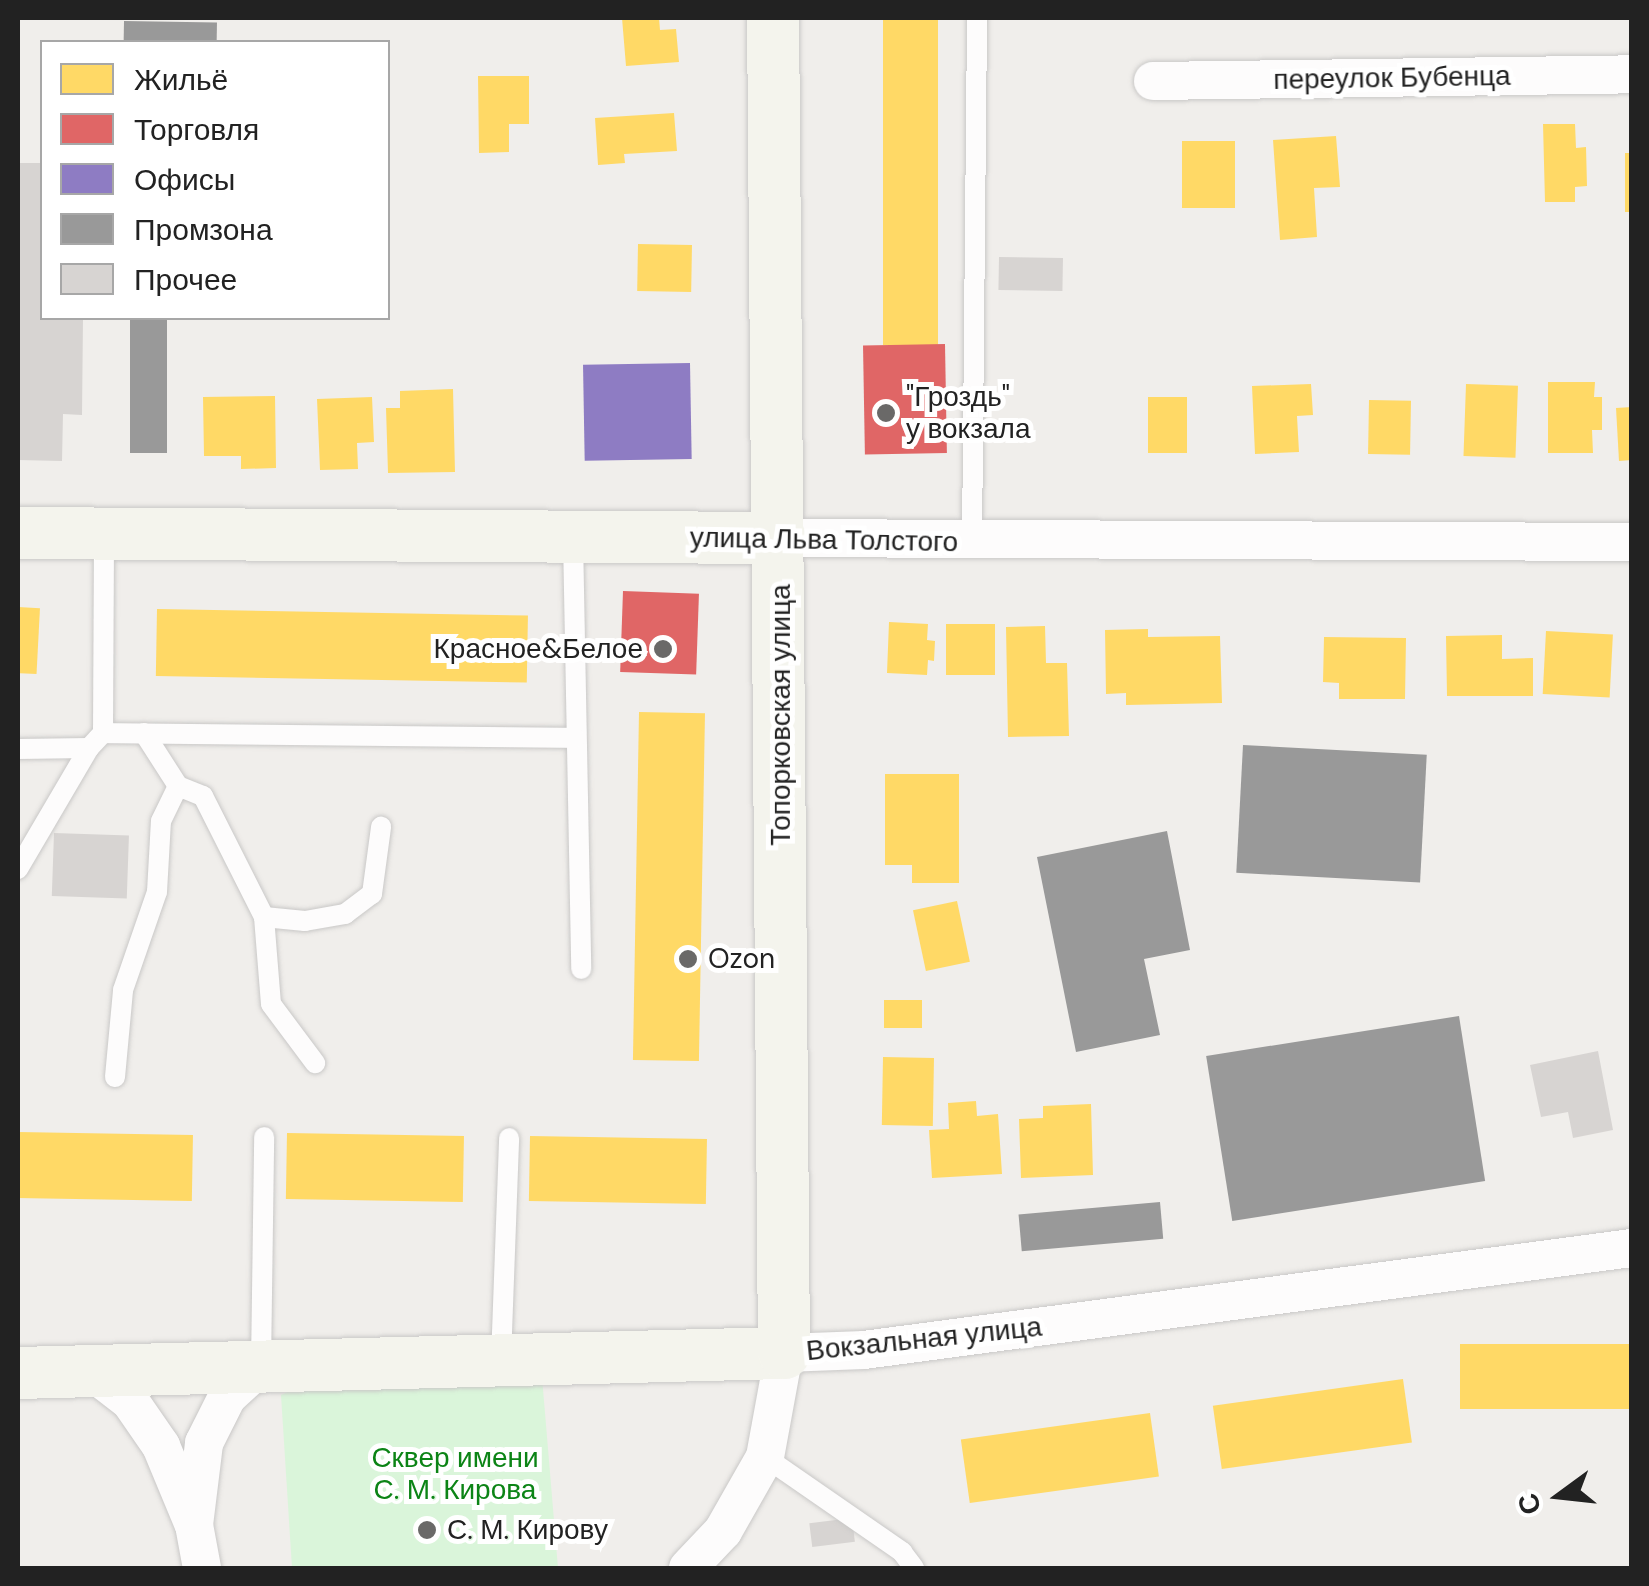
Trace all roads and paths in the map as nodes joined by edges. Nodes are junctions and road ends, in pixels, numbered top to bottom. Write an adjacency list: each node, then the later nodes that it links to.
1 (773, 18): 8 (street, Топорковская улица)
2 (977, 18): 9 (lane)
3 (1632, 74): 4 (street, переулок Бубенца)
4 (1152, 81)
5 (18, 534): 6 (street, улица Льва Толстого)
6 (104, 534): 7 (street, улица Льва Толстого); 13 (lane)
7 (573, 538): 8 (street, улица Льва Толстого); 12 (lane)
8 (780, 538): 9 (street, улица Льва Толстого); 25 (street, Топорковская улица)
9 (972, 542): 10 (street, улица Льва Толстого)
10 (1632, 542)
11 (144, 733): 12 (lane); 13 (lane); 15 (lane)
12 (575, 738): 19 (lane)
13 (96, 741): 14 (lane); 17 (lane)
14 (18, 749)
15 (178, 786): 18 (lane); 21 (lane)
16 (381, 827): 18 (lane)
17 (18, 870)
18 (264, 917): 20 (lane)
19 (581, 968)
20 (315, 1063)
21 (114, 1077)
22 (264, 1137): 27 (lane)
23 (509, 1138): 26 (lane)
24 (1632, 1248): 25 (street, Вокзальная улица)
25 (784, 1352): 26 (street, Вокзальная улица); 29 (street)
26 (501, 1360): 27 (street, Вокзальная улица)
27 (261, 1366): 28 (street, Вокзальная улица); 30 (street)
28 (52, 1372): 30 (street)
29 (765, 1457): 32 (street); 33 (lane)
30 (194, 1526): 31 (street)
31 (202, 1568)
32 (688, 1568)
33 (914, 1568)

